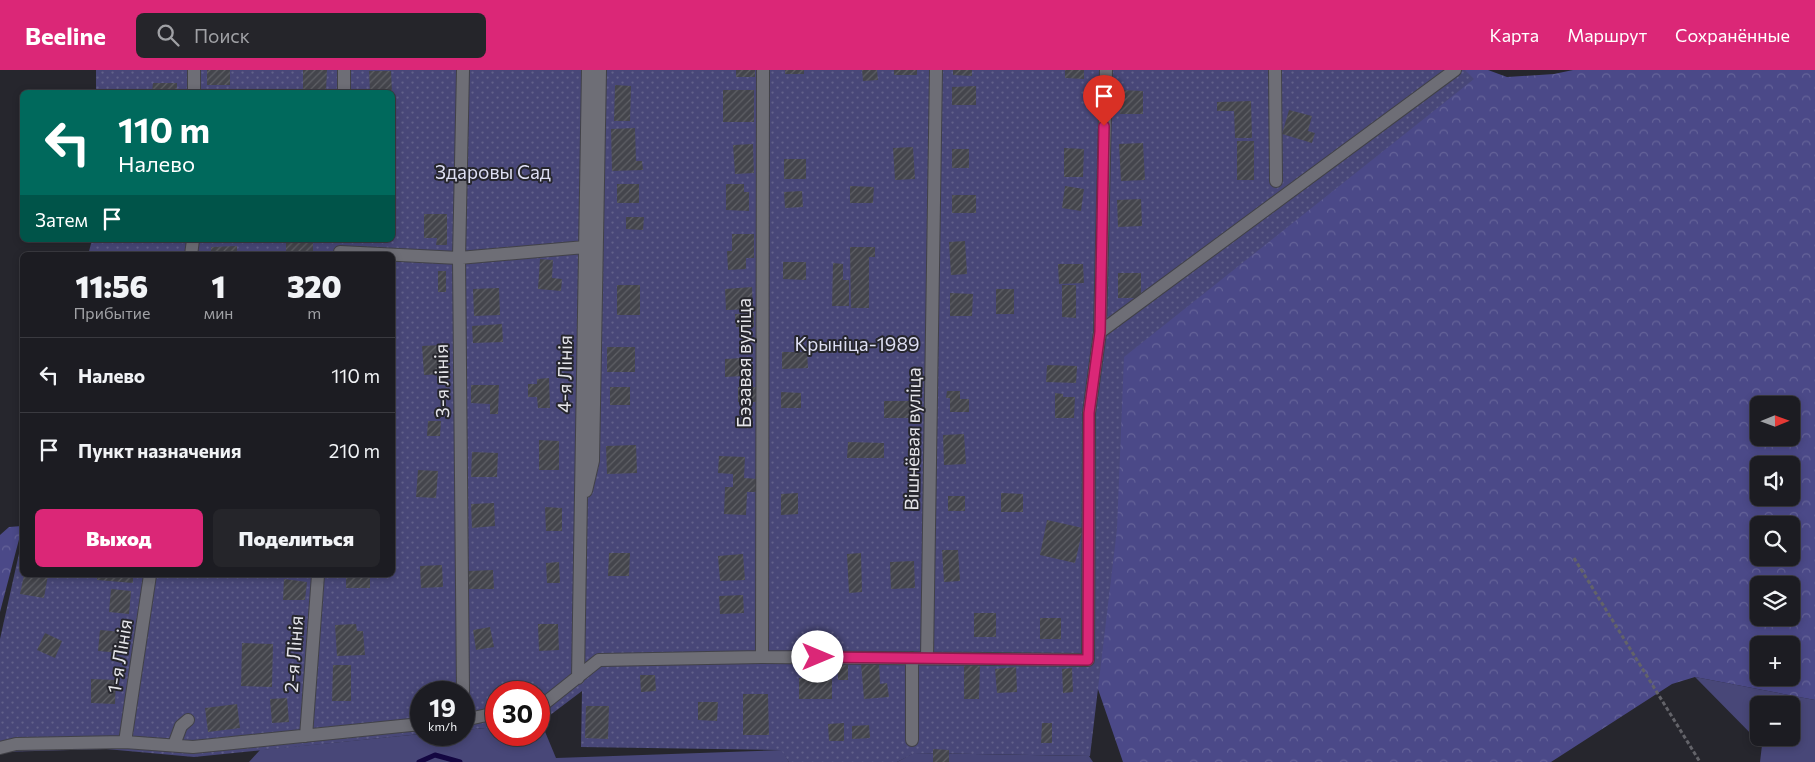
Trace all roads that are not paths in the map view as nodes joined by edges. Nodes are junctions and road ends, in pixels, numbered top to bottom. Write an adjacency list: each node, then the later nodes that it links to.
1 (194, 70): 11 (street)
2 (344, 70): 12 (street)
3 (463, 70): 18 (street, 3-я лінія)
4 (588, 70): 14 (street, 4-я Лінія)
5 (600, 70): 20 (street)
6 (763, 70): 23 (street, Бэзавая вуліца)
7 (936, 70): 25 (street, Вішнёвая вуліца)
8 (1106, 70): 19 (street)
9 (1274, 70): 13 (street)
10 (1455, 70): 19 (street)
11 (194, 90)
12 (344, 90)
13 (1276, 181)
14 (585, 247): 18 (street); 20 (street, 4-я Лінія)
15 (340, 249): 16 (street)
16 (380, 252)
17 (395, 253): 18 (street)
18 (459, 258): 27 (street, 3-я лінія)
19 (1100, 332): 25 (street)
20 (581, 511): 26 (street, 4-я Лінія)
21 (150, 577): 33 (street, 1-я Лінія)
22 (318, 577): 31 (street, 2-я Лінія)
23 (762, 657): 24 (street); 26 (street)
24 (912, 658): 25 (street); 32 (street)
25 (927, 658)
26 (578, 678): 28 (street)
27 (463, 681)
28 (550, 699)
29 (188, 720): 34 (street)
30 (410, 725): 31 (street)
31 (306, 736): 34 (street)
32 (912, 740)
33 (125, 742): 34 (street); 35 (street)
34 (174, 745)
35 (0, 748)

